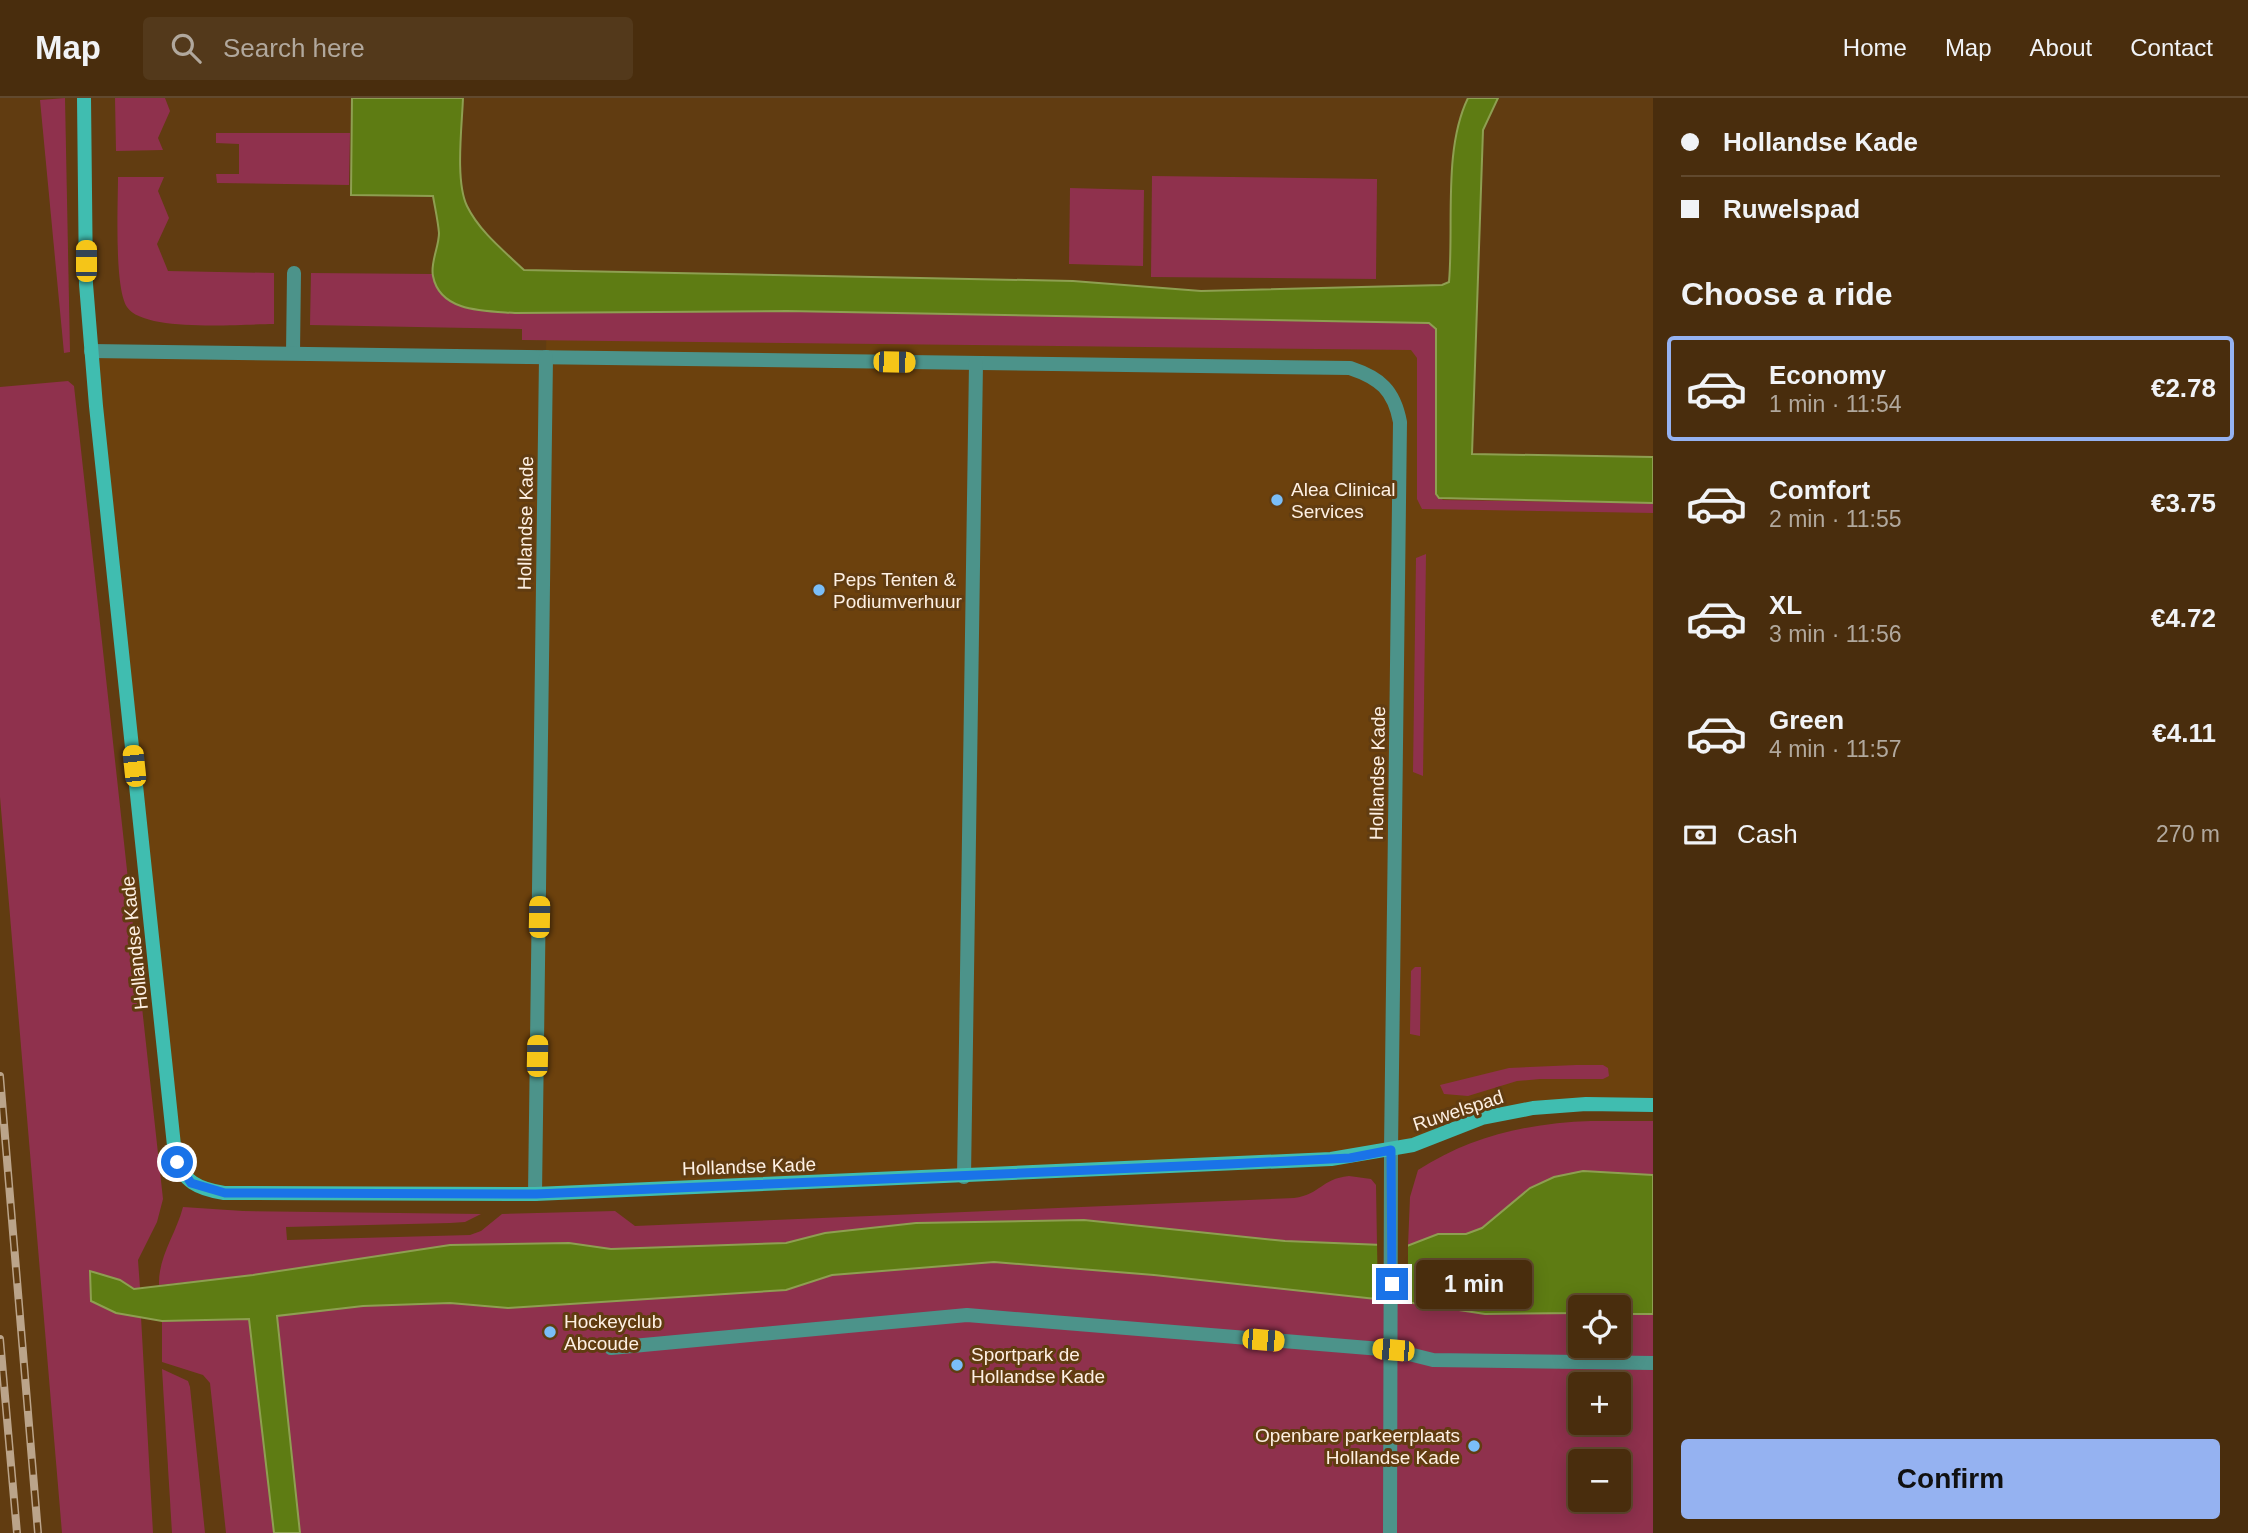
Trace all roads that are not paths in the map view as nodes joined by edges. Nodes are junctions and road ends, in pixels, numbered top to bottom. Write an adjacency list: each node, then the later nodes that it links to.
1 (84, 98): 3 (street, Hollandse Kade)
2 (293, 273): 4 (street)
3 (91, 351): 4 (street, Hollandse Kade); 10 (street, Hollandse Kade)
4 (293, 353): 5 (street, Hollandse Kade)
5 (547, 357): 6 (street, Hollandse Kade); 10 (street, Hollandse Kade)
6 (976, 363): 8 (street, Hollandse Kade); 9 (street)
7 (1653, 1105): 8 (street, Ruwelspad)
8 (1391, 1150): 9 (street, Hollandse Kade); 12 (street)
9 (964, 1177): 10 (street, Hollandse Kade)
10 (536, 1194)
11 (611, 1348): 12 (street)
12 (1393, 1350): 13 (street); 14 (street)
13 (1653, 1363)
14 (1390, 1533)

